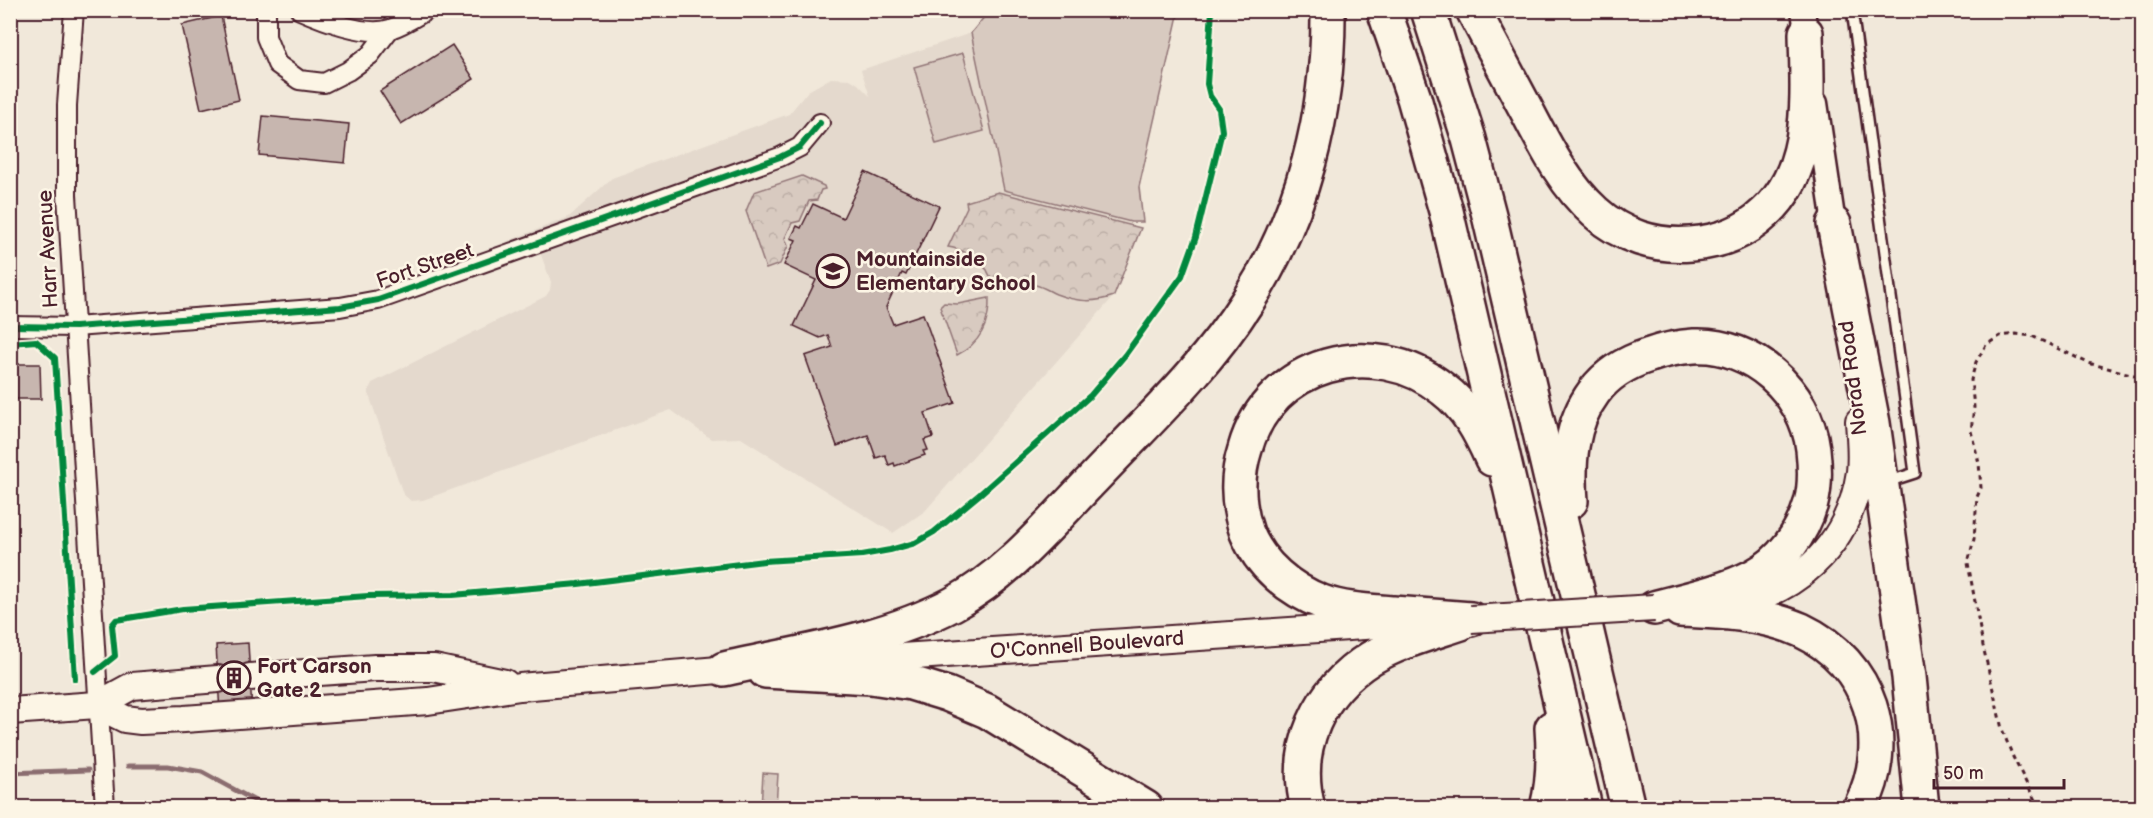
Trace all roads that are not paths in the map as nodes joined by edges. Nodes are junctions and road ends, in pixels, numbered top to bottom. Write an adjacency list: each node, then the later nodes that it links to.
1 (74, 10): 15 (street, Harr Avenue)
2 (266, 10): 11 (street)
3 (300, 10): 11 (street)
4 (427, 10): 11 (street)
5 (1328, 10): 23 (highway)
6 (1384, 10): 18 (highway)
7 (1428, 10): 17 (highway)
8 (1473, 10): 10 (highway)
9 (1852, 10): 16 (lane)
10 (1804, 22): 13 (street, Norad Road)
11 (388, 30)
12 (820, 123): 15 (street, Fort Street)
13 (1834, 224): 16 (highway); 19 (main road, Norad Road)
14 (10, 326): 15 (street, Fort Street)
15 (75, 327): 29 (street, Harr Avenue)
16 (1882, 484): 41 (highway)
17 (1576, 582): 19 (highway); 21 (highway)
18 (1533, 587): 20 (highway); 22 (highway)
19 (1654, 608): 20 (main road, O'Connell Boulevard, bridge); 40 (highway)
20 (1471, 619): 23 (main road, O'Connell Boulevard); 35 (highway)
21 (1589, 638): 38 (highway); 39 (highway)
22 (1547, 642): 36 (highway); 37 (highway)
23 (724, 669): 28 (main road, O'Connell Boulevard); 34 (highway)
24 (304, 674): 25 (main road, O'Connell Boulevard); 28 (main road, O'Connell Boulevard); 30 (main road)
25 (250, 677)
26 (218, 679): 27 (main road, O'Connell Boulevard)
27 (176, 682): 29 (main road, O'Connell Boulevard); 32 (main road)
28 (520, 687): 30 (main road, O'Connell Boulevard)
29 (97, 705): 31 (main road, O'Connell Boulevard); 32 (main road, O'Connell Boulevard); 33 (street, Harr Avenue)
30 (326, 709): 32 (main road, O'Connell Boulevard)
31 (10, 711)
32 (184, 719)
33 (105, 807)
34 (1146, 807)
35 (1308, 807)
36 (1547, 807)
37 (1585, 807)
38 (1628, 807)
39 (1651, 807)
40 (1860, 807)
41 (1922, 807)

